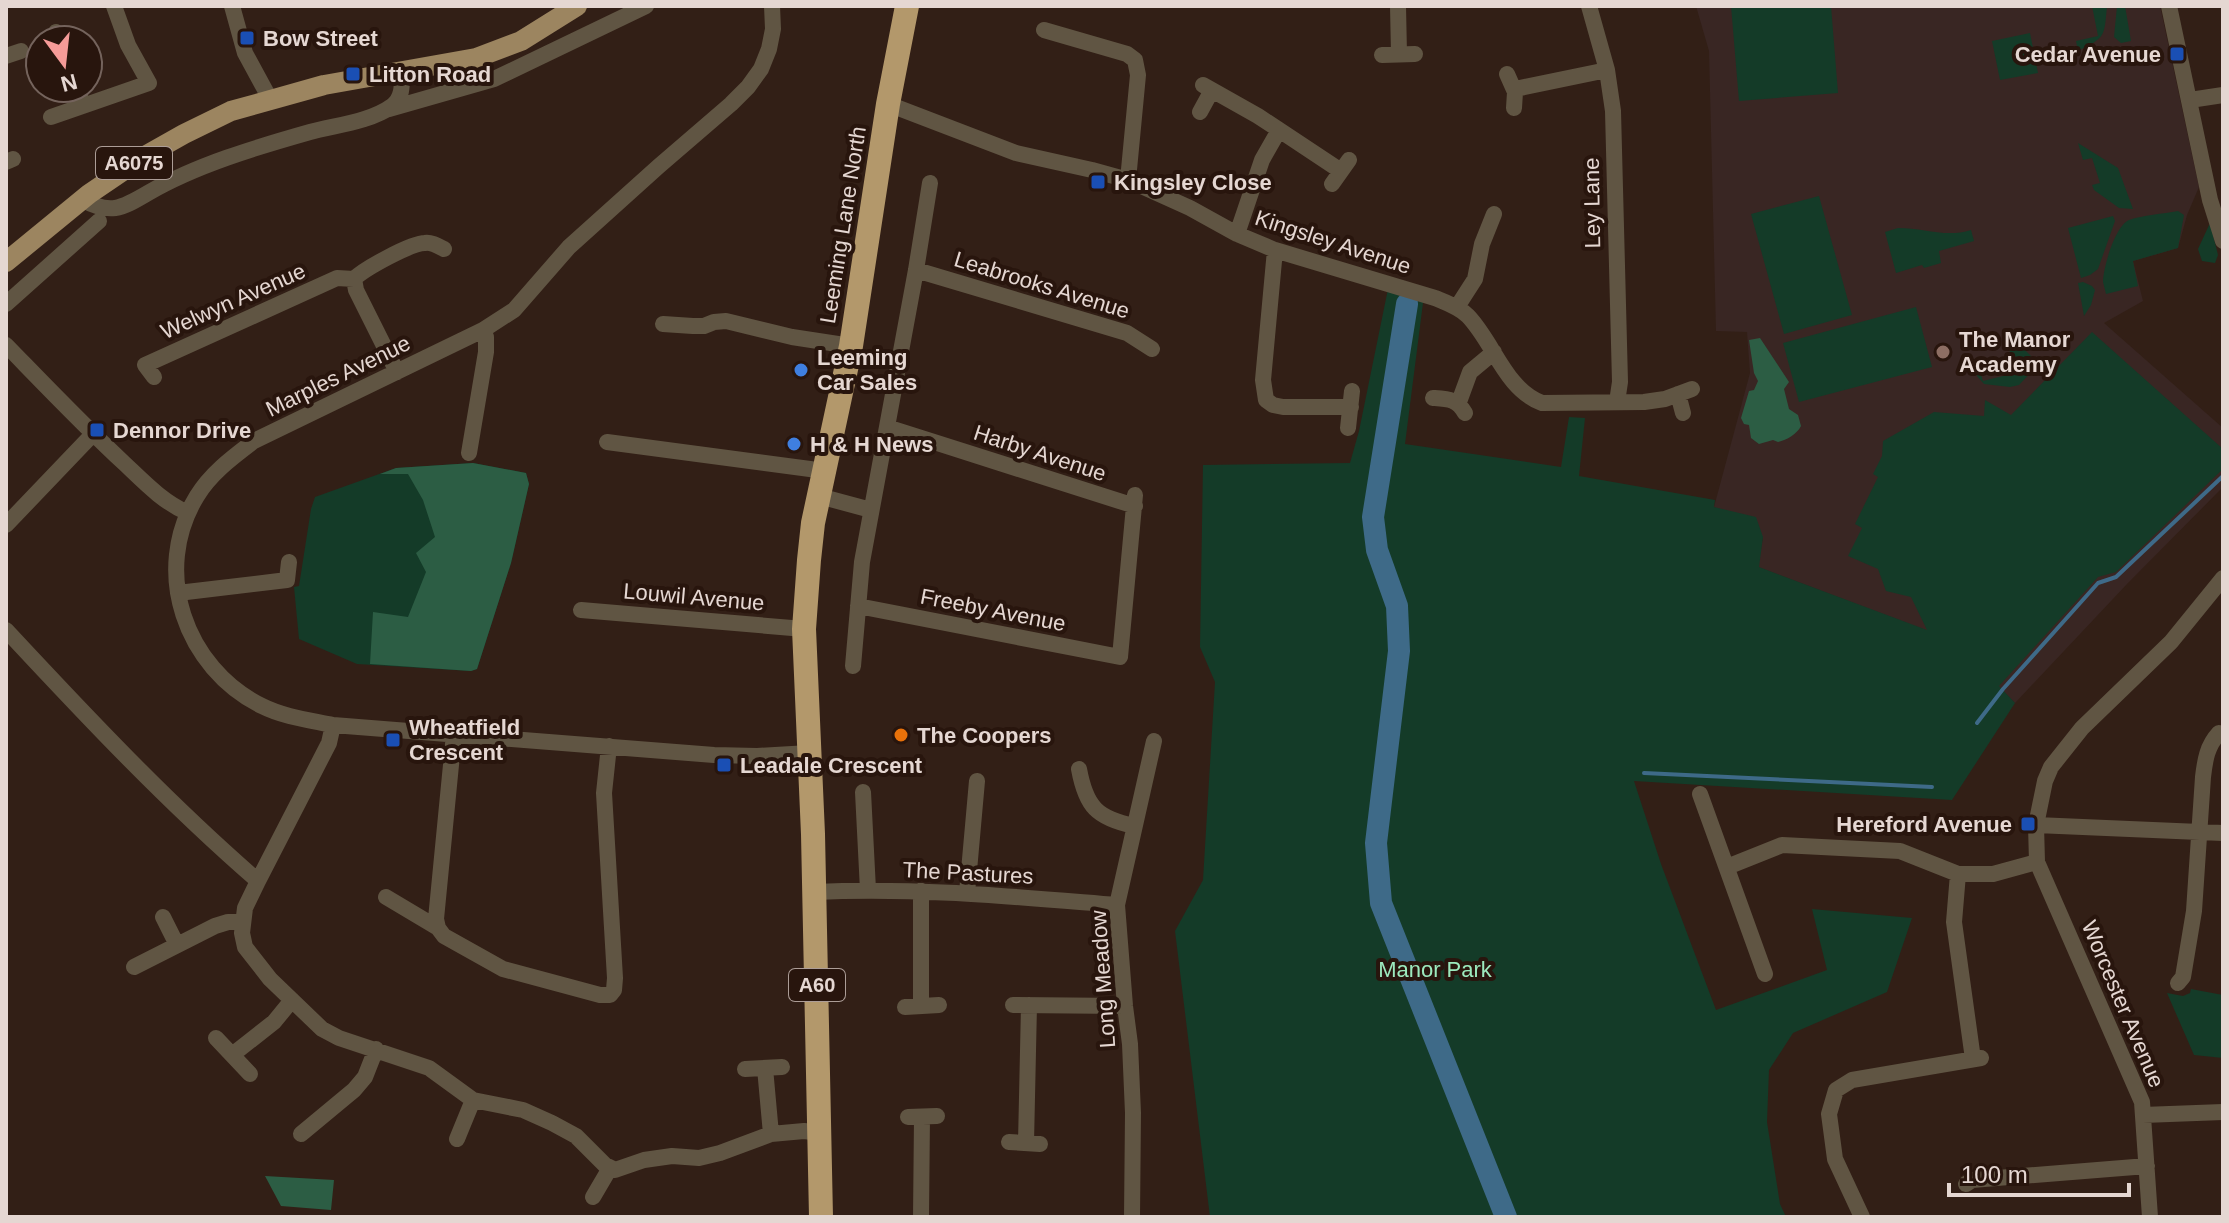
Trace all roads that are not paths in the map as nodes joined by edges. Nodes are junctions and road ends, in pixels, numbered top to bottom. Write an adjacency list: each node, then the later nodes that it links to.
1 (232, 6): 15 (street)
2 (577, 6): 13 (main road, A6075)
3 (646, 6): 20 (street)
4 (772, 6): 40 (street, Marples Avenue)
5 (907, 6): 17 (highway, Leeming Lane North / A60)
6 (1398, 6): 11 (street)
7 (1589, 6): 12 (street, Ley Lane)
8 (2169, 6): 16 (street)
9 (117, 14): 18 (street)
10 (1054, 28): 25 (street)
11 (1399, 54)
12 (1607, 70): 19 (street); 48 (street, Ley Lane)
13 (402, 72): 15 (main road, A6075); 20 (street)
14 (2223, 95): 16 (street)
15 (270, 99): 27 (main road, A6075)
16 (2190, 100): 31 (street)
17 (888, 104): 25 (street, Kingsley Avenue); 42 (highway, Leeming Lane North / A60)
18 (83, 106): 22 (street)
19 (1514, 108)
20 (385, 110): 27 (street)
21 (1200, 112): 23 (street)
22 (51, 117)
23 (1279, 130): 24 (street); 30 (street)
24 (1341, 171)
25 (1128, 180): 30 (street, Kingsley Avenue)
26 (930, 183): 35 (street)
27 (81, 199): 34 (main road, A6075)
28 (1494, 214): 39 (street)
29 (99, 221): 37 (street)
30 (1237, 234): 33 (street, Kingsley Avenue)
31 (2223, 241)
32 (444, 249): 36 (street, Welwyn Avenue)
33 (1275, 250): 39 (street, Kingsley Avenue); 51 (street)
34 (9, 254)
35 (916, 270): 43 (street, Leabrooks Avenue); 50 (street)
36 (354, 279): 45 (street); 46 (street, Welwyn Avenue)
37 (6, 304)
38 (681, 307): 42 (street)
39 (1457, 307): 44 (street, Kingsley Avenue)
40 (483, 330): 45 (street, Marples Avenue); 54 (street)
41 (6, 345): 52 (street)
42 (851, 346): 55 (highway, Leeming Lane North / A60)
43 (1151, 350)
44 (1494, 352): 47 (street); 48 (street, Kingsley Avenue)
45 (397, 372): 58 (street, Marples Avenue)
46 (154, 377)
47 (1433, 398)
48 (1617, 402): 49 (street, Kingsley Avenue)
49 (1683, 413)
50 (887, 427): 57 (street); 67 (street, Harby Avenue)
51 (1348, 428)
52 (93, 434): 58 (street); 59 (street)
53 (607, 442): 55 (street)
54 (469, 453)
55 (825, 471): 56 (highway, Leeming Lane North / A60)
56 (819, 496): 57 (street); 65 (highway, Leeming Lane North / A60)
57 (871, 510): 63 (street)
58 (188, 513): 62 (street, Marples Avenue)
59 (15, 524)
60 (289, 562): 62 (street)
61 (2221, 583): 81 (street, Worcester Avenue)
62 (178, 593): 69 (street, Marples Avenue)
63 (858, 606): 67 (street, Freeby Avenue); 68 (street)
64 (581, 610): 65 (street, Louwil Avenue)
65 (804, 629): 74 (highway, Leeming Lane North / A60)
66 (6, 630): 88 (street)
67 (1120, 657)
68 (853, 666)
69 (333, 725): 71 (street, Marples Avenue); 88 (street)
70 (2219, 733): 83 (street)
71 (454, 734): 73 (street, Marples Avenue); 97 (street)
72 (1154, 741): 82 (street, Long Meadow)
73 (609, 746): 74 (street, Marples Avenue); 97 (street)
74 (809, 753): 91 (highway, Leeming Lane North / A60)
75 (1079, 769): 82 (street)
76 (977, 781): 79 (street)
77 (1700, 794): 86 (street)
78 (869, 803): 89 (street)
79 (975, 809): 80 (street); 92 (street)
80 (993, 811)
81 (2036, 825): 83 (street); 85 (street, Worcester Avenue)
82 (1134, 826): 94 (street, Long Meadow)
83 (2199, 833): 84 (street); 101 (street)
84 (2223, 833)
85 (2037, 862): 87 (street); 112 (street, Worcester Avenue)
86 (1727, 867): 87 (street); 100 (street)
87 (1958, 874): 126 (street)
88 (258, 881): 96 (street)
89 (868, 890): 90 (street, The Pastures); 91 (street, The Pastures)
90 (921, 891): 92 (street, The Pastures); 103 (street)
91 (815, 892): 114 (highway, Leeming Lane North / A60)
92 (967, 893): 94 (street, The Pastures)
93 (386, 897): 97 (street)
94 (1117, 905): 104 (street, Long Meadow)
95 (163, 917): 98 (street)
96 (242, 922): 98 (street); 102 (street)
97 (438, 928)
98 (177, 945): 99 (street)
99 (134, 967)
100 (1765, 974)
101 (2178, 983)
102 (292, 1000): 106 (street); 107 (street)
103 (939, 1005)
104 (1125, 1006): 118 (street); 125 (street, Long Meadow)
105 (216, 1038): 107 (street)
106 (376, 1049): 110 (street); 115 (street)
107 (232, 1055): 109 (street)
108 (745, 1069): 116 (street)
109 (250, 1074)
110 (473, 1100): 117 (street); 120 (street)
111 (2223, 1112): 112 (street)
112 (2143, 1115): 119 (street, Worcester Avenue)
113 (922, 1117): 124 (street)
114 (820, 1133): 116 (street); 123 (highway, Leeming Lane North / A60)
115 (301, 1134)
116 (771, 1134): 120 (street)
117 (457, 1139)
118 (1025, 1143)
119 (2147, 1166): 121 (street); 127 (street, Worcester Avenue)
120 (610, 1168): 122 (street)
121 (1966, 1184)
122 (593, 1197)
123 (821, 1217)
124 (921, 1217)
125 (1132, 1217)
126 (1862, 1217)
127 (2150, 1217)

